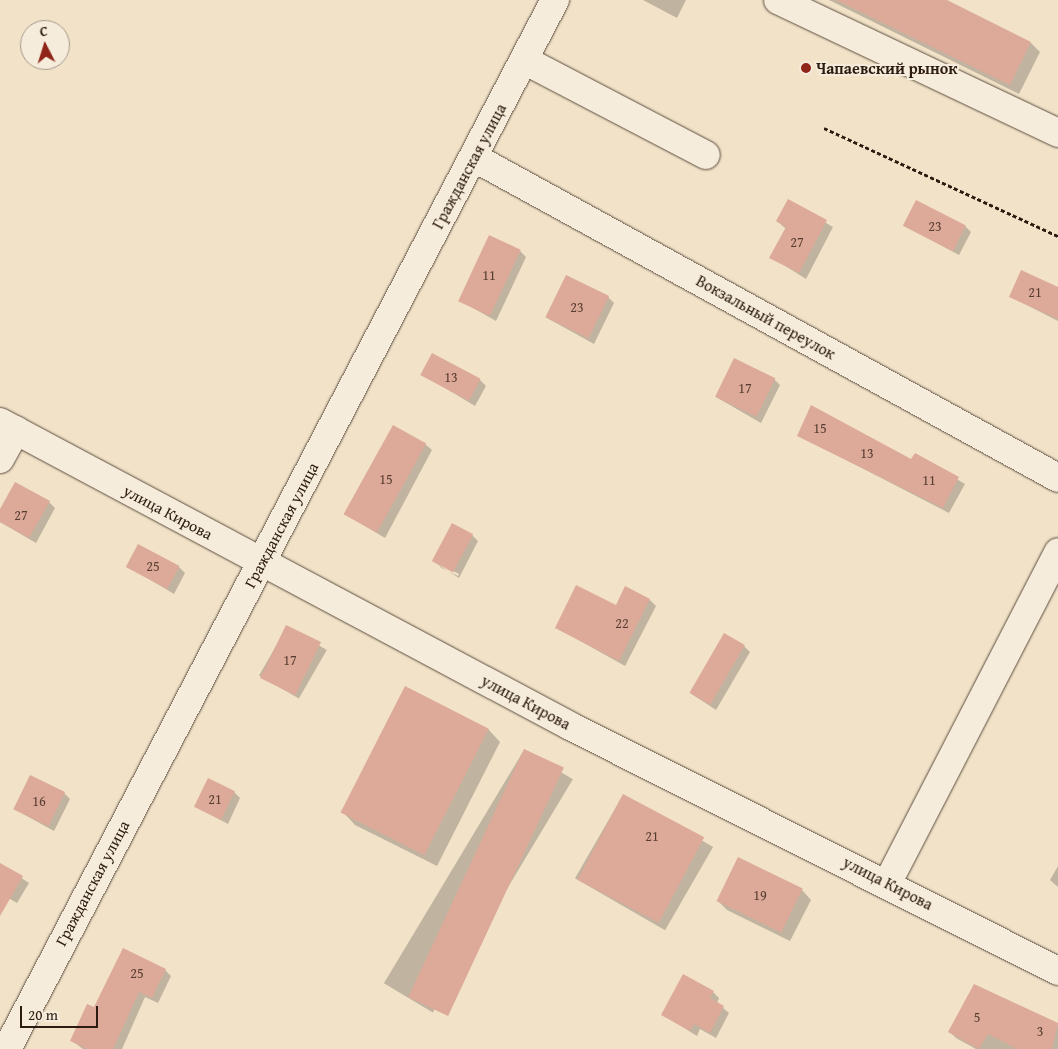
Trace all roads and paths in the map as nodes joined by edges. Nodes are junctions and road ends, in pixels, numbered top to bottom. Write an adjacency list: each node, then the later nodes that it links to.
1 (555, 0): 3 (street, Гражданская улица)
2 (778, 0): 5 (street)
3 (524, 60): 6 (street); 7 (street, Гражданская улица)
4 (824, 128): 8 (path)
5 (1058, 133)
6 (706, 155)
7 (473, 157): 11 (street, Вокзальный переулок); 13 (street, Гражданская улица)
8 (1058, 236)
9 (8, 426): 10 (street); 13 (street, улица Кирова)
10 (0, 460)
11 (1058, 478)
12 (1058, 552): 14 (street)
13 (262, 562): 14 (street, улица Кирова); 16 (street, Гражданская улица)
14 (888, 882): 15 (street, улица Кирова)
15 (1058, 971)
16 (7, 1049)

